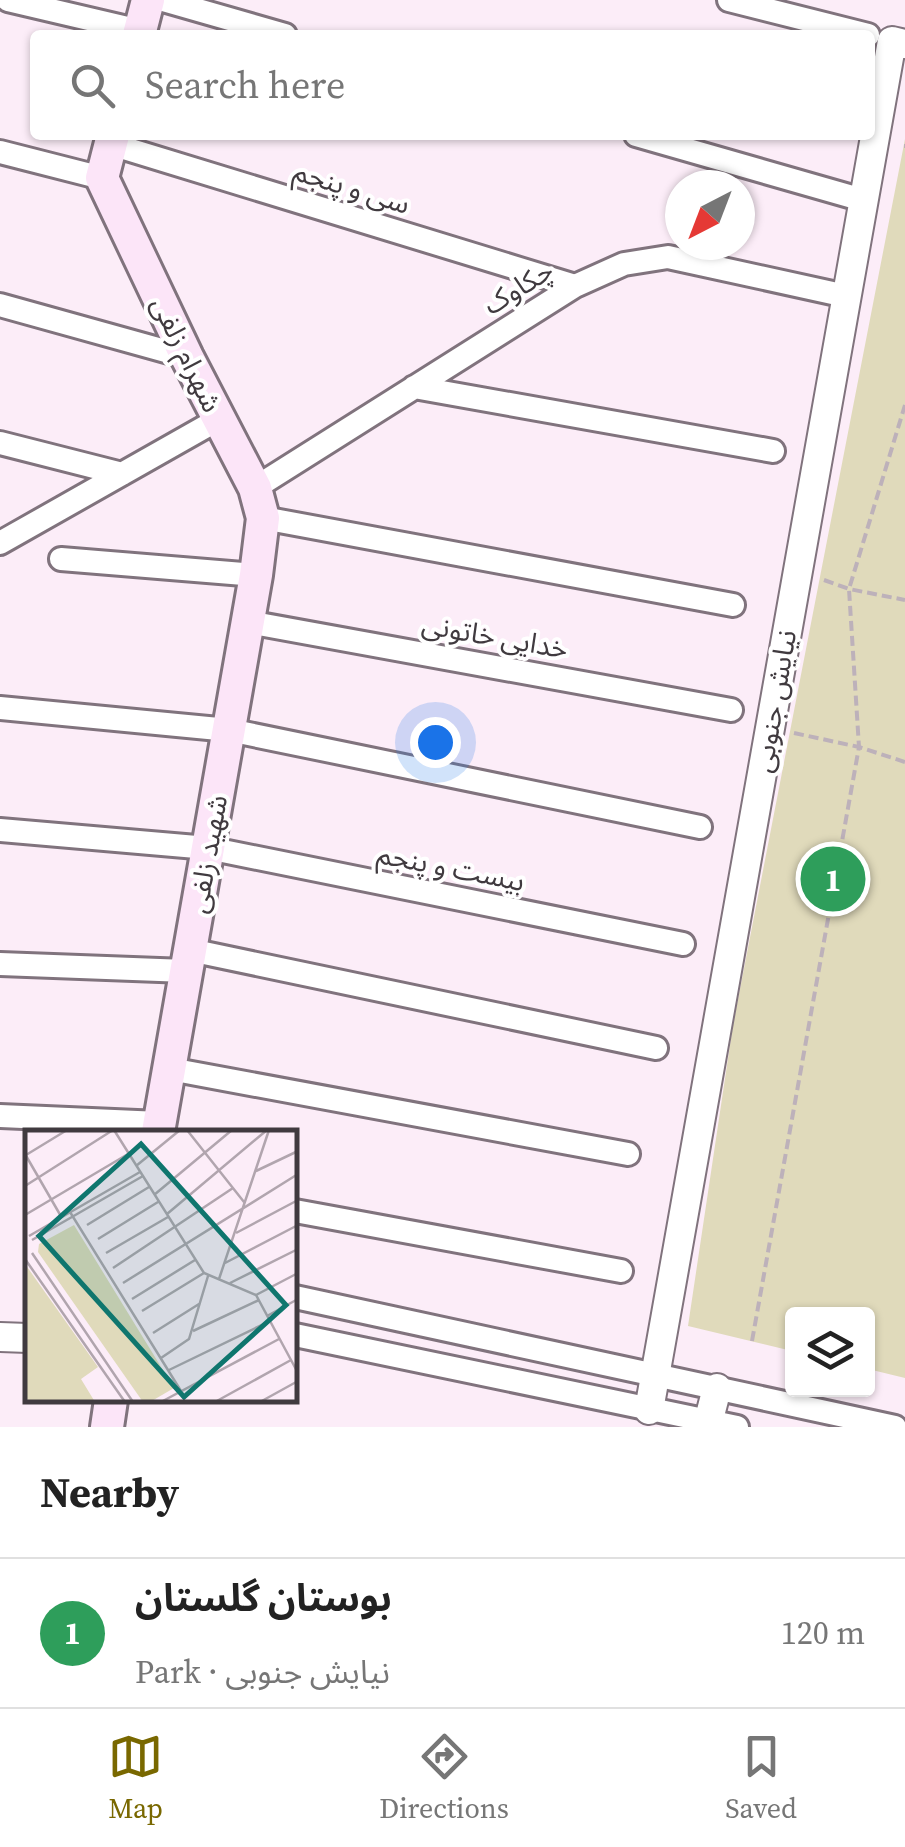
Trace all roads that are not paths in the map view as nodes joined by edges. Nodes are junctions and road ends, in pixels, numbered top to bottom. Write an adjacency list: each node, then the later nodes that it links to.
1 (8, 0): 4 (street)
2 (163, 0): 5 (street)
3 (728, 0): 6 (street)
4 (142, 22)
5 (268, 30)
6 (848, 30)
7 (884, 39): 8 (street, نیایش جنوبی)
8 (875, 108)
9 (112, 140): 13 (main road); 15 (street, سی و پنجم)
10 (653, 140): 14 (street)
11 (871, 140): 14 (street, نیایش جنوبی)
12 (0, 152): 13 (street)
13 (102, 178): 18 (main road, شهرام زلفی)
14 (863, 200): 16 (street, نیایش جنوبی)
15 (575, 286): 16 (street, چکاوک); 19 (street, چکاوک)
16 (846, 296): 50 (street, نیایش جنوبی)
17 (0, 305): 18 (street)
18 (187, 357): 20 (main road, شهرام زلفی)
19 (414, 387): 22 (street); 24 (street, چکاوک)
20 (219, 419): 23 (street); 24 (main road, شهرام زلفی)
21 (0, 443): 23 (street)
22 (774, 451)
23 (122, 474): 25 (street)
24 (259, 503): 27 (main road); 28 (street)
25 (0, 543)
26 (61, 559): 27 (street)
27 (256, 575): 29 (main road, شهید زلفی)
28 (733, 605)
29 (248, 622): 31 (street, خدایی خاتونی); 32 (main road, شهید زلفی)
30 (0, 708): 32 (street)
31 (731, 710)
32 (229, 730): 33 (street); 35 (main road, شهید زلفی)
33 (700, 827)
34 (0, 830): 35 (street, بیست و پنجم)
35 (208, 848): 36 (street, بیست و پنجم); 37 (main road, شهید زلفی)
36 (683, 944)
37 (188, 960): 38 (street); 39 (street); 40 (main road, شهید زلفی)
38 (0, 964)
39 (656, 1048)
40 (170, 1069): 42 (main road, شهید زلفی); 43 (street)
41 (0, 1116): 42 (street)
42 (159, 1128)
43 (628, 1154)
44 (298, 1211): 45 (street)
45 (621, 1271)
46 (298, 1298): 50 (street)
47 (298, 1336): 53 (street)
48 (0, 1337): 49 (street)
49 (25, 1338)
50 (653, 1374): 51 (street); 53 (street, نیایش جنوبی)
51 (717, 1388): 54 (street); 57 (street)
52 (112, 1402): 55 (main road)
53 (649, 1410): 54 (street)
54 (708, 1424): 56 (street)
55 (106, 1427)
56 (737, 1427)
57 (895, 1427)

